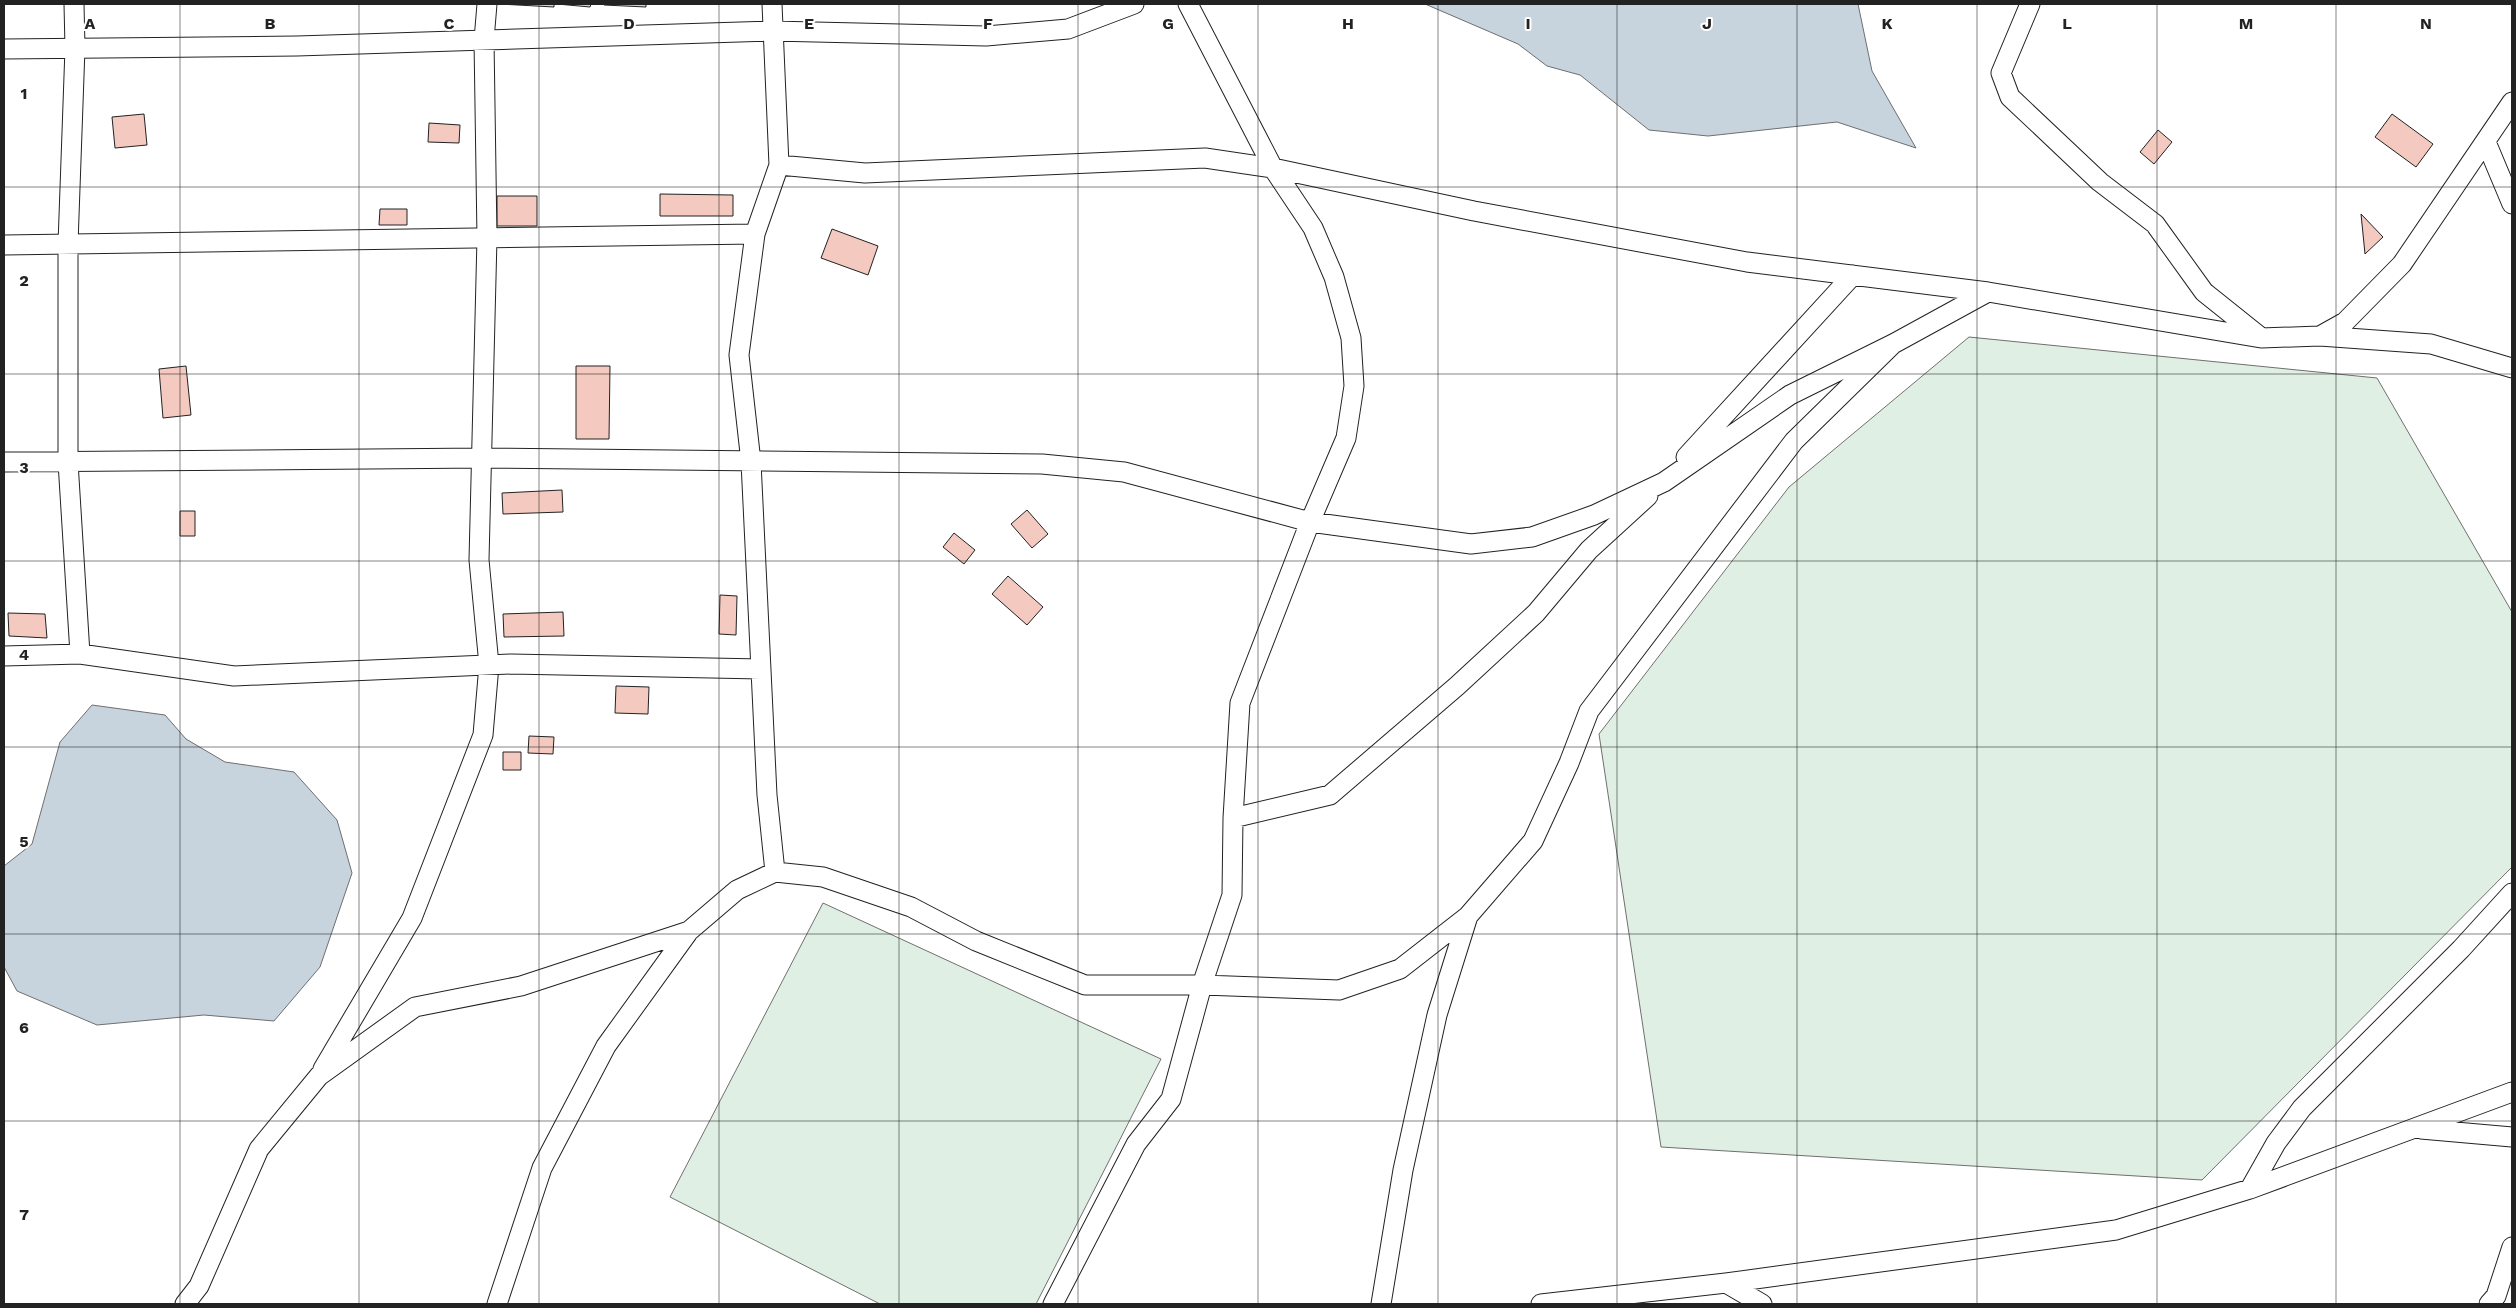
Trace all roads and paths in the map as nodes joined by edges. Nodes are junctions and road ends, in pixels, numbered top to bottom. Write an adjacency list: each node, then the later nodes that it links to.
1 (74, 4): 9 (street)
2 (488, 4): 8 (street)
3 (772, 4): 7 (street)
4 (1134, 4): 7 (street)
5 (1188, 4): 14 (street)
6 (2030, 4): 23 (street)
7 (772, 31): 8 (street); 13 (street)
8 (484, 40): 9 (street); 17 (street)
9 (75, 48): 10 (street); 18 (street)
10 (4, 49)
11 (2512, 102): 12 (street)
12 (2486, 142): 15 (street); 22 (street)
13 (779, 165): 14 (street); 16 (street)
14 (1273, 168): 20 (street); 31 (street)
15 (2512, 204)
16 (755, 234): 17 (street); 29 (street)
17 (487, 238): 18 (street); 26 (street)
18 (68, 244): 19 (street); 28 (street)
19 (4, 245)
20 (1853, 275): 21 (street); 30 (street)
21 (1988, 292): 23 (street); 24 (street)
22 (2320, 336): 23 (street); 25 (street)
23 (2261, 338)
24 (1893, 344): 30 (street); 39 (street)
25 (2512, 368)
26 (483, 458): 28 (street); 29 (street); 34 (street)
27 (4, 462): 28 (street)
28 (68, 462): 32 (street)
29 (751, 462): 31 (street); 35 (street)
30 (1664, 482): 31 (street); 36 (street)
31 (1310, 522): 36 (street)
32 (80, 654): 33 (street); 34 (street)
33 (4, 656)
34 (489, 665): 35 (street); 42 (street)
35 (762, 669): 37 (street)
36 (1233, 818): 41 (street)
37 (775, 872): 40 (street); 41 (street)
38 (2512, 893): 46 (street)
39 (1468, 916): 41 (street); 52 (street)
40 (690, 931): 42 (street); 50 (street)
41 (1202, 985): 51 (street)
42 (319, 1076): 49 (street)
43 (2512, 1092): 44 (street)
44 (2415, 1128): 45 (street); 46 (street)
45 (2512, 1137)
46 (2250, 1189): 48 (street)
47 (2512, 1247): 55 (street)
48 (1726, 1283): 53 (street); 54 (street)
49 (185, 1304)
50 (497, 1304)
51 (1053, 1304)
52 (1381, 1304)
53 (1541, 1304)
54 (1762, 1304)
55 (2488, 1304)

